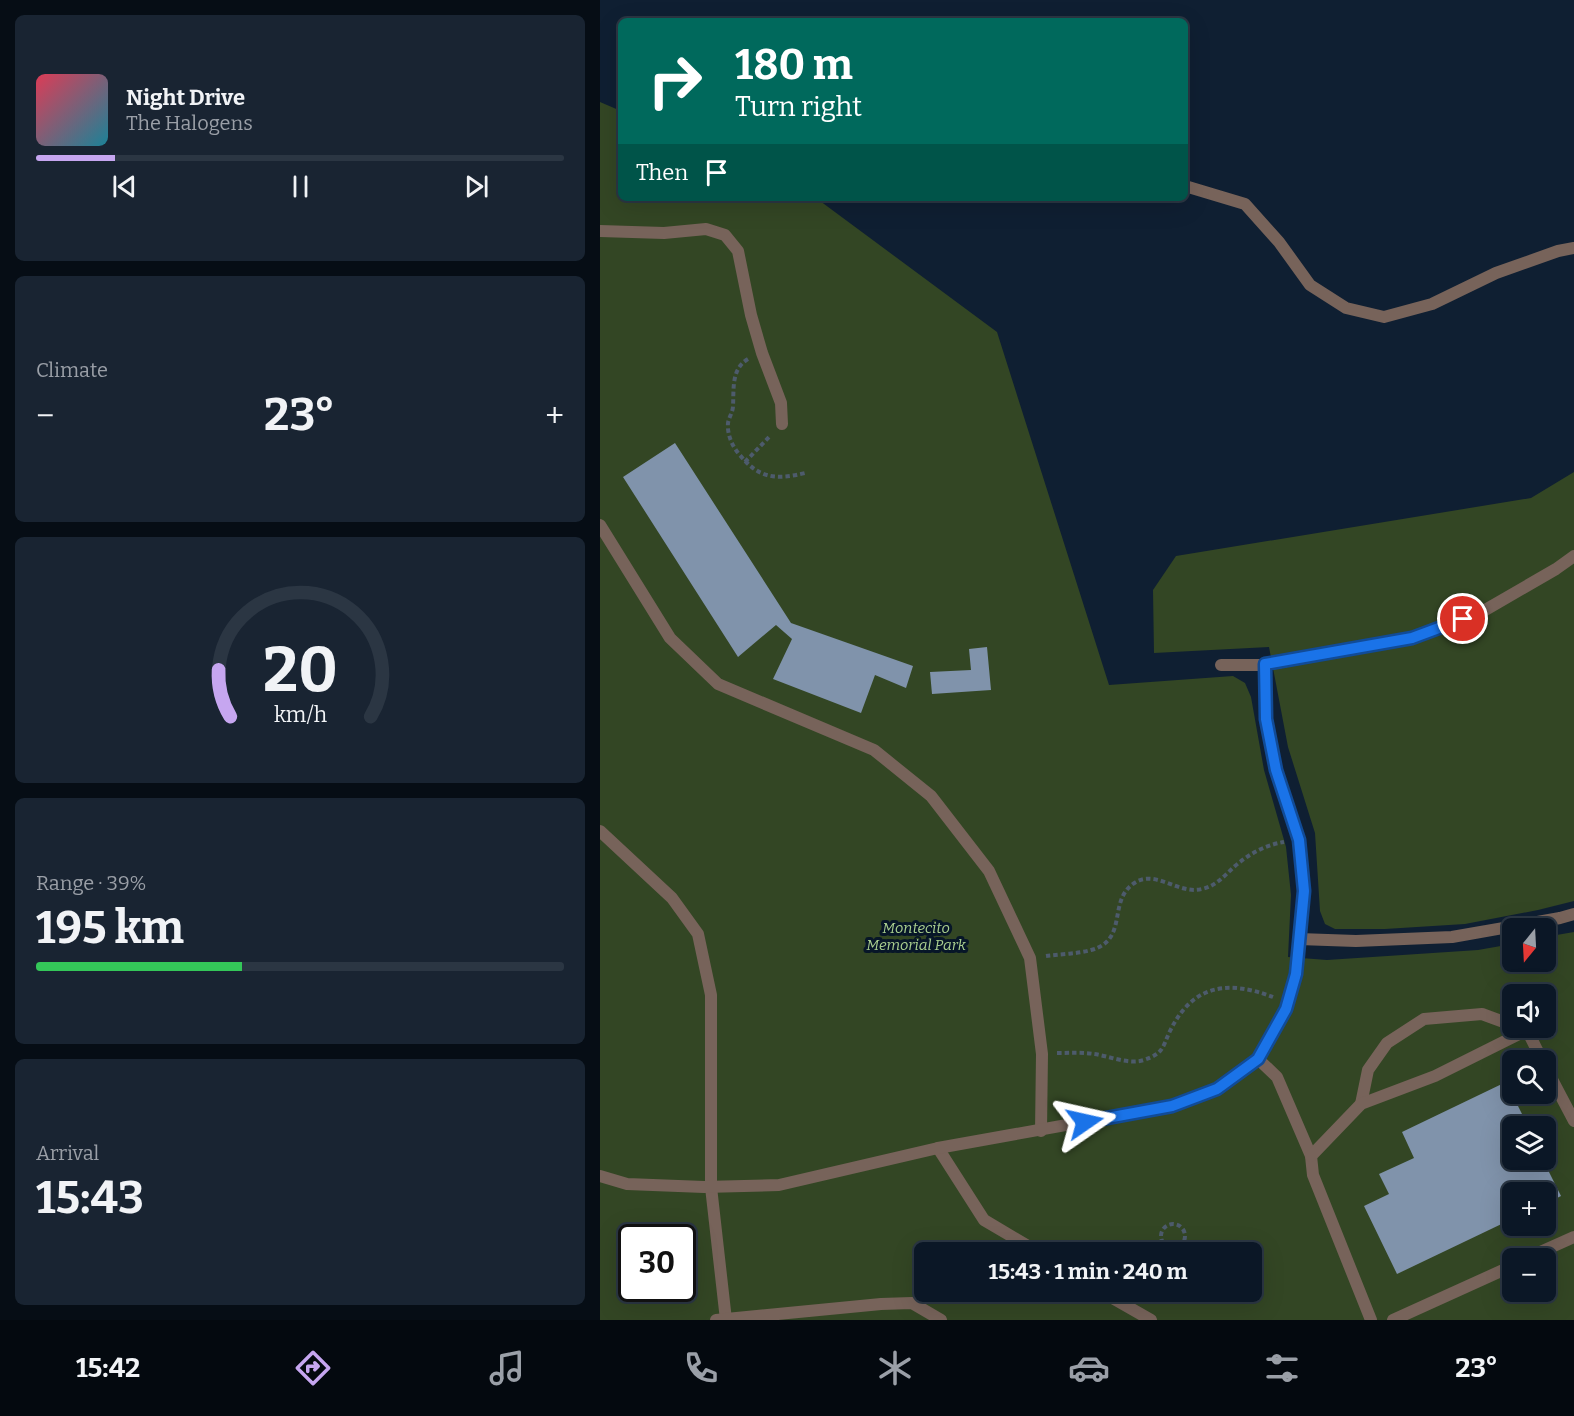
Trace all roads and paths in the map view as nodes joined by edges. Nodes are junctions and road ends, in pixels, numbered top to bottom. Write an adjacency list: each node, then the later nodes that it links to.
1 (1188, 187): 3 (street)
2 (600, 231): 4 (street)
3 (1574, 248)
4 (762, 353): 5 (street); 6 (path)
5 (782, 424): 6 (path)
6 (745, 462): 7 (path)
7 (805, 473)
8 (600, 525): 16 (street)
9 (1574, 556): 10 (street)
10 (1265, 664): 11 (street); 13 (street)
11 (1221, 665)
12 (600, 831): 29 (street)
13 (1299, 840): 15 (street); 16 (path)
14 (1574, 914): 15 (street)
15 (1299, 939): 17 (street)
16 (1030, 958): 20 (street)
17 (1286, 1009): 20 (path); 21 (street)
18 (1502, 1021): 23 (street)
19 (1506, 1038): 23 (street)
20 (1042, 1054): 25 (street)
21 (1258, 1059): 25 (street); 27 (street)
22 (1556, 1087): 24 (street)
23 (1361, 1104): 27 (street)
24 (1574, 1122)
25 (1041, 1131): 26 (street)
26 (938, 1148): 29 (street); 31 (street)
27 (1311, 1156): 39 (street)
28 (600, 1176): 29 (street)
29 (711, 1187): 36 (street)
30 (1574, 1237): 33 (street)
31 (1021, 1242)
32 (1167, 1247): 32 (path)
33 (1549, 1248)
34 (1502, 1271): 40 (street)
35 (1120, 1302): 38 (street)
36 (723, 1319): 37 (street)
37 (941, 1320)
38 (1151, 1320)
39 (1371, 1320)
40 (1393, 1320)

